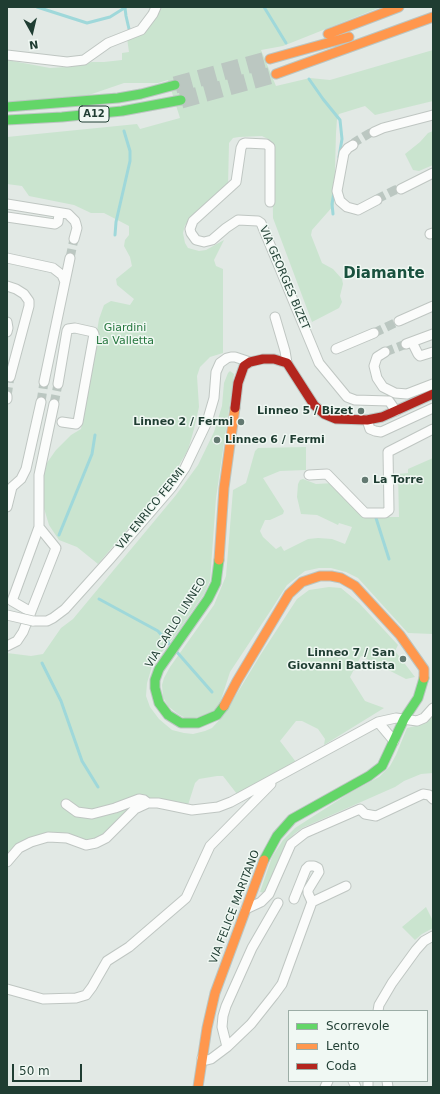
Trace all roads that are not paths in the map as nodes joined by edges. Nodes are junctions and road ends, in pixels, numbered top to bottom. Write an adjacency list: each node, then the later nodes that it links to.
1 (156, 7): 6 (street)
2 (399, 7): 5 (main road)
3 (433, 17): 9 (main road)
4 (361, 33): 5 (main road)
5 (284, 54): 7 (main road)
6 (7, 55)
7 (270, 59)
8 (340, 61): 9 (main road)
9 (291, 70): 10 (main road)
10 (276, 74)
11 (175, 85): 13 (main road, A12)
12 (181, 100): 15 (main road, A12)
13 (7, 107)
14 (433, 115): 16 (street)
15 (7, 120)
16 (374, 132)
17 (353, 145): 20 (street)
18 (433, 173): 19 (street)
19 (401, 189)
20 (378, 200)
21 (270, 202): 50 (street, VIA GEORGES BIZET)
22 (7, 204): 23 (street)
23 (59, 212): 24 (street); 25 (street)
24 (7, 217)
25 (74, 239)
26 (7, 258): 28 (street)
27 (70, 258): 28 (street)
28 (65, 282): 43 (street)
29 (7, 286): 42 (street)
30 (433, 306): 32 (street)
31 (275, 317): 41 (street)
32 (399, 321)
33 (7, 322): 34 (street)
34 (7, 332)
35 (374, 333): 37 (street)
36 (433, 334): 39 (street)
37 (336, 349)
38 (385, 352): 45 (street)
39 (433, 352)
40 (250, 362): 41 (main road); 59 (street, VIA ENRICO FERMI); 61 (main road, VIA CARLO LINNEO)
41 (287, 363): 51 (main road)
42 (10, 377)
43 (44, 382)
44 (58, 384): 52 (street)
45 (433, 384)
46 (433, 394): 50 (main road)
47 (41, 402): 55 (street)
48 (54, 404): 57 (street)
49 (433, 408): 51 (street)
50 (396, 411): 51 (main road)
51 (367, 420)
52 (62, 422)
53 (433, 429): 54 (street)
54 (309, 474)
55 (9, 486): 56 (street)
56 (7, 507)
57 (39, 527): 59 (street); 59 (street)
58 (7, 615): 59 (street, VIA ENRICO FERMI, bridge)
59 (32, 617): 60 (street)
60 (7, 646)
61 (429, 680): 63 (main road, VIA FELICE MARITANO)
62 (433, 708): 63 (street)
63 (404, 719): 64 (street); 65 (main road, VIA FELICE MARITANO)
64 (378, 722): 65 (street); 66 (street)
65 (394, 741): 75 (main road, VIA FELICE MARITANO)
66 (280, 775): 68 (street); 77 (street)
67 (433, 799): 75 (street)
68 (148, 803): 69 (street); 70 (street)
69 (66, 804)
70 (7, 862)
71 (346, 886): 73 (street)
72 (294, 899): 73 (street)
73 (312, 902): 79 (street)
74 (278, 903): 79 (street)
75 (246, 909): 80 (main road, VIA FELICE MARITANO)
76 (433, 936): 78 (street)
77 (7, 988)
78 (378, 1010)
79 (227, 1046): 80 (street)
80 (202, 1058): 81 (main road, VIA FELICE MARITANO)
81 (198, 1087)

